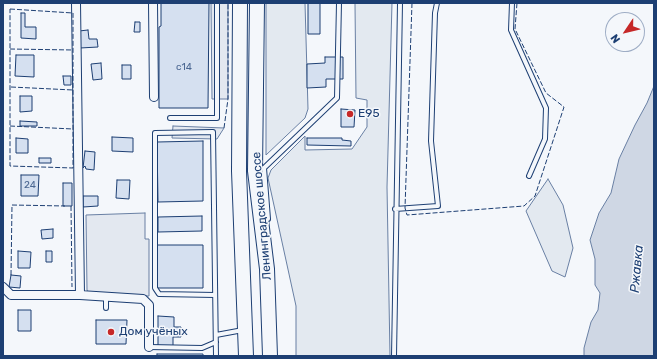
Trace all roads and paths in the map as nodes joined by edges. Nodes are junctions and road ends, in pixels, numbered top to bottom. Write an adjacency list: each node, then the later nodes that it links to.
1 (76, 3): 18 (street)
2 (153, 3): 10 (street)
3 (217, 3): 11 (lane)
4 (240, 3): 22 (highway, Ленинградское шоссе)
5 (257, 3): 16 (highway, Ленинградское шоссе)
6 (339, 3): 14 (lane)
7 (400, 3): 13 (lane)
8 (437, 3): 13 (lane)
9 (512, 3): 12 (lane)
10 (154, 97)
11 (170, 118)
12 (529, 176)
13 (395, 209): 29 (lane)
14 (268, 226)
15 (268, 233): 16 (lane)
16 (267, 269): 28 (highway, Ленинградское шоссе)
17 (3, 287): 18 (street)
18 (80, 295): 20 (street)
19 (215, 295): 19 (lane); 23 (lane)
20 (106, 297): 21 (lane); 25 (street)
21 (106, 308)
22 (245, 330): 23 (lane); 27 (highway, Ленинградское шоссе)
23 (216, 335): 24 (lane)
24 (216, 342): 25 (lane); 26 (lane)
25 (149, 347)
26 (216, 356)
27 (246, 356)
28 (270, 356)
29 (394, 356)

